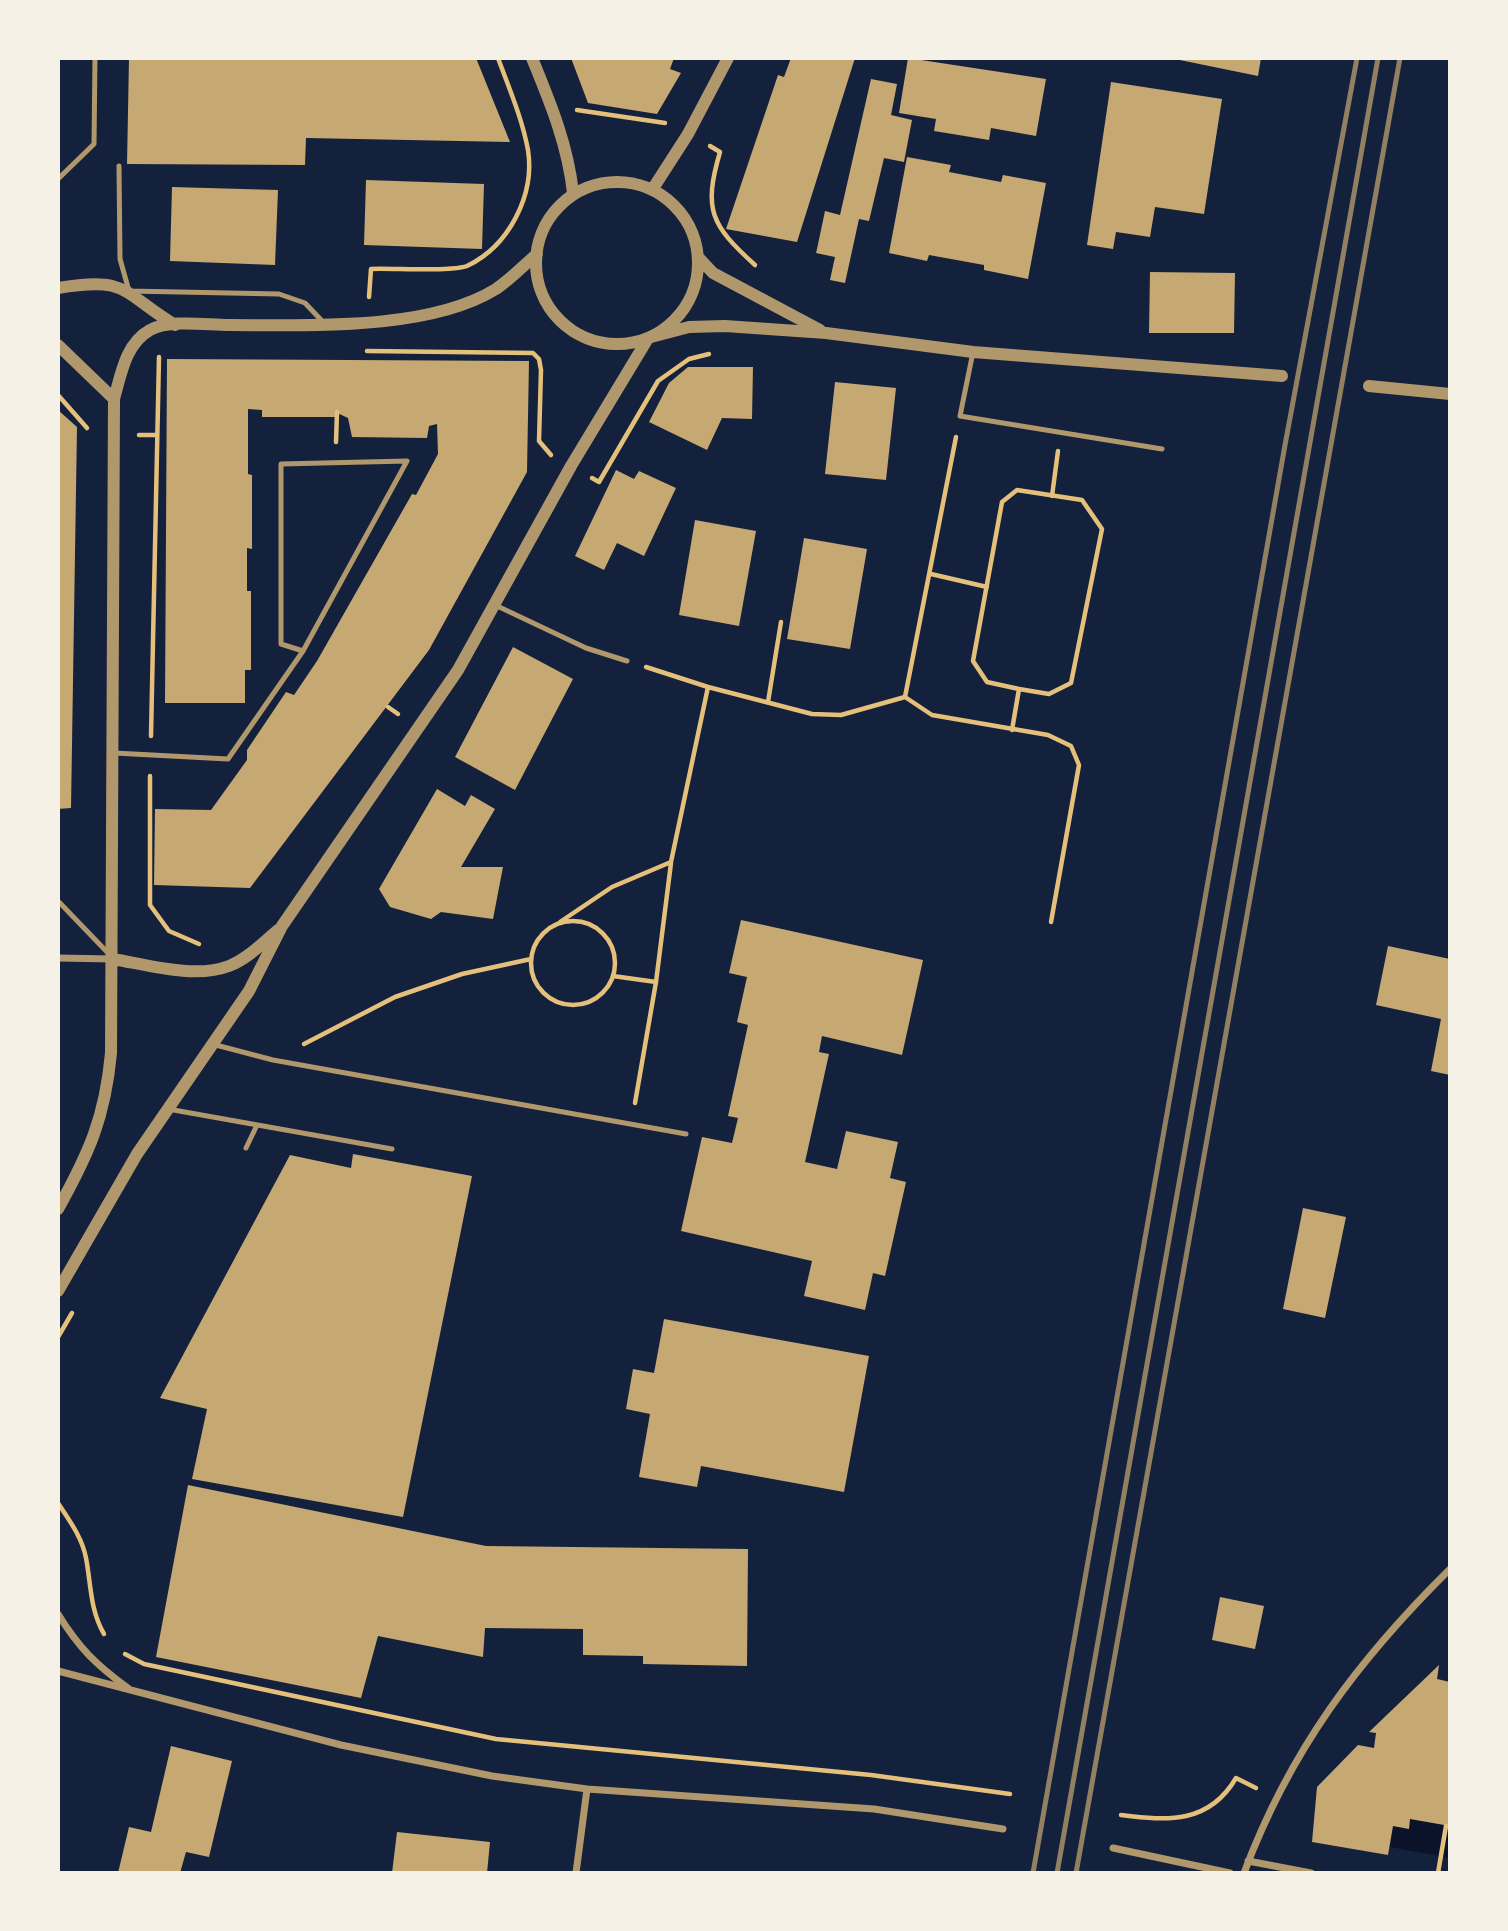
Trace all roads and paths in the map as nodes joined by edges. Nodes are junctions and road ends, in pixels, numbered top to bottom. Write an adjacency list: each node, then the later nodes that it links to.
1 (95, 58): 9 (lane)
2 (498, 58): 17 (path)
3 (531, 58): 11 (street)
4 (728, 58): 10 (street)
5 (581, 109): 6 (path)
6 (665, 123)
7 (720, 152): 14 (path)
8 (119, 166): 16 (lane)
9 (58, 179)
10 (652, 190): 11 (street); 13 (street)
11 (573, 193): 12 (street)
12 (537, 254): 18 (street); 21 (street)
13 (699, 258): 20 (street); 21 (street)
14 (756, 266)
15 (58, 288): 16 (street)
16 (129, 291): 18 (lane); 19 (street)
17 (369, 296)
18 (325, 324): 19 (street)
19 (175, 325): 31 (street)
20 (826, 333): 21 (street); 26 (street)
21 (649, 339): 41 (street)
22 (58, 345): 31 (street)
23 (165, 350): 51 (path)
24 (358, 351): 36 (path)
25 (715, 352): 37 (path)
26 (973, 352): 27 (street); 32 (lane)
27 (1282, 376)
28 (1369, 386): 29 (street)
29 (1450, 394)
30 (58, 396): 34 (path)
31 (114, 399): 50 (street)
32 (960, 416): 33 (lane); 39 (path)
33 (1060, 433): 35 (lane); 38 (path)
34 (92, 434)
35 (1162, 449)
36 (550, 454)
37 (599, 482)
38 (1052, 496): 40 (path); 46 (path)
39 (931, 574): 40 (path); 47 (path)
40 (987, 587): 46 (path)
41 (495, 605): 44 (lane); 56 (street)
42 (781, 622): 48 (path)
43 (303, 651): 43 (lane); 51 (lane)
44 (627, 660): 45 (path)
45 (709, 687): 48 (path); 52 (path)
46 (1019, 689): 49 (path)
47 (905, 697): 48 (path); 49 (path)
48 (768, 702)
49 (1012, 730): 55 (path)
50 (114, 753): 51 (lane); 59 (street)
51 (150, 754): 57 (path)
52 (671, 862): 54 (path); 62 (path)
53 (58, 901): 59 (lane)
54 (560, 922): 60 (path); 61 (path)
55 (1051, 922)
56 (282, 926): 59 (street); 63 (street)
57 (208, 945)
58 (58, 958): 59 (street)
59 (113, 959): 71 (street)
60 (531, 959): 61 (path); 64 (path)
61 (613, 976): 62 (path)
62 (656, 982): 66 (path)
63 (212, 1044): 64 (lane); 65 (street)
64 (272, 1060): 66 (lane)
65 (166, 1109): 67 (lane); 72 (street)
66 (631, 1124): 68 (lane)
67 (257, 1125): 69 (lane); 70 (lane)
68 (686, 1134)
69 (246, 1148)
70 (392, 1149)
71 (58, 1209)
72 (58, 1291)
73 (58, 1503): 76 (path)
74 (1450, 1569): 87 (street)
75 (58, 1614): 79 (street)
76 (107, 1640)
77 (117, 1648): 82 (path)
78 (58, 1671): 79 (street)
79 (132, 1690): 81 (street)
80 (1257, 1788): 83 (path)
81 (587, 1789): 85 (street); 88 (street)
82 (1010, 1794)
83 (1121, 1815)
84 (1446, 1826): 92 (path)
85 (1003, 1829)
86 (1112, 1848): 89 (street)
87 (1248, 1861): 90 (street); 91 (street)
88 (577, 1869)
89 (1230, 1873)
90 (1244, 1873)
91 (1311, 1873)
92 (1438, 1873)

